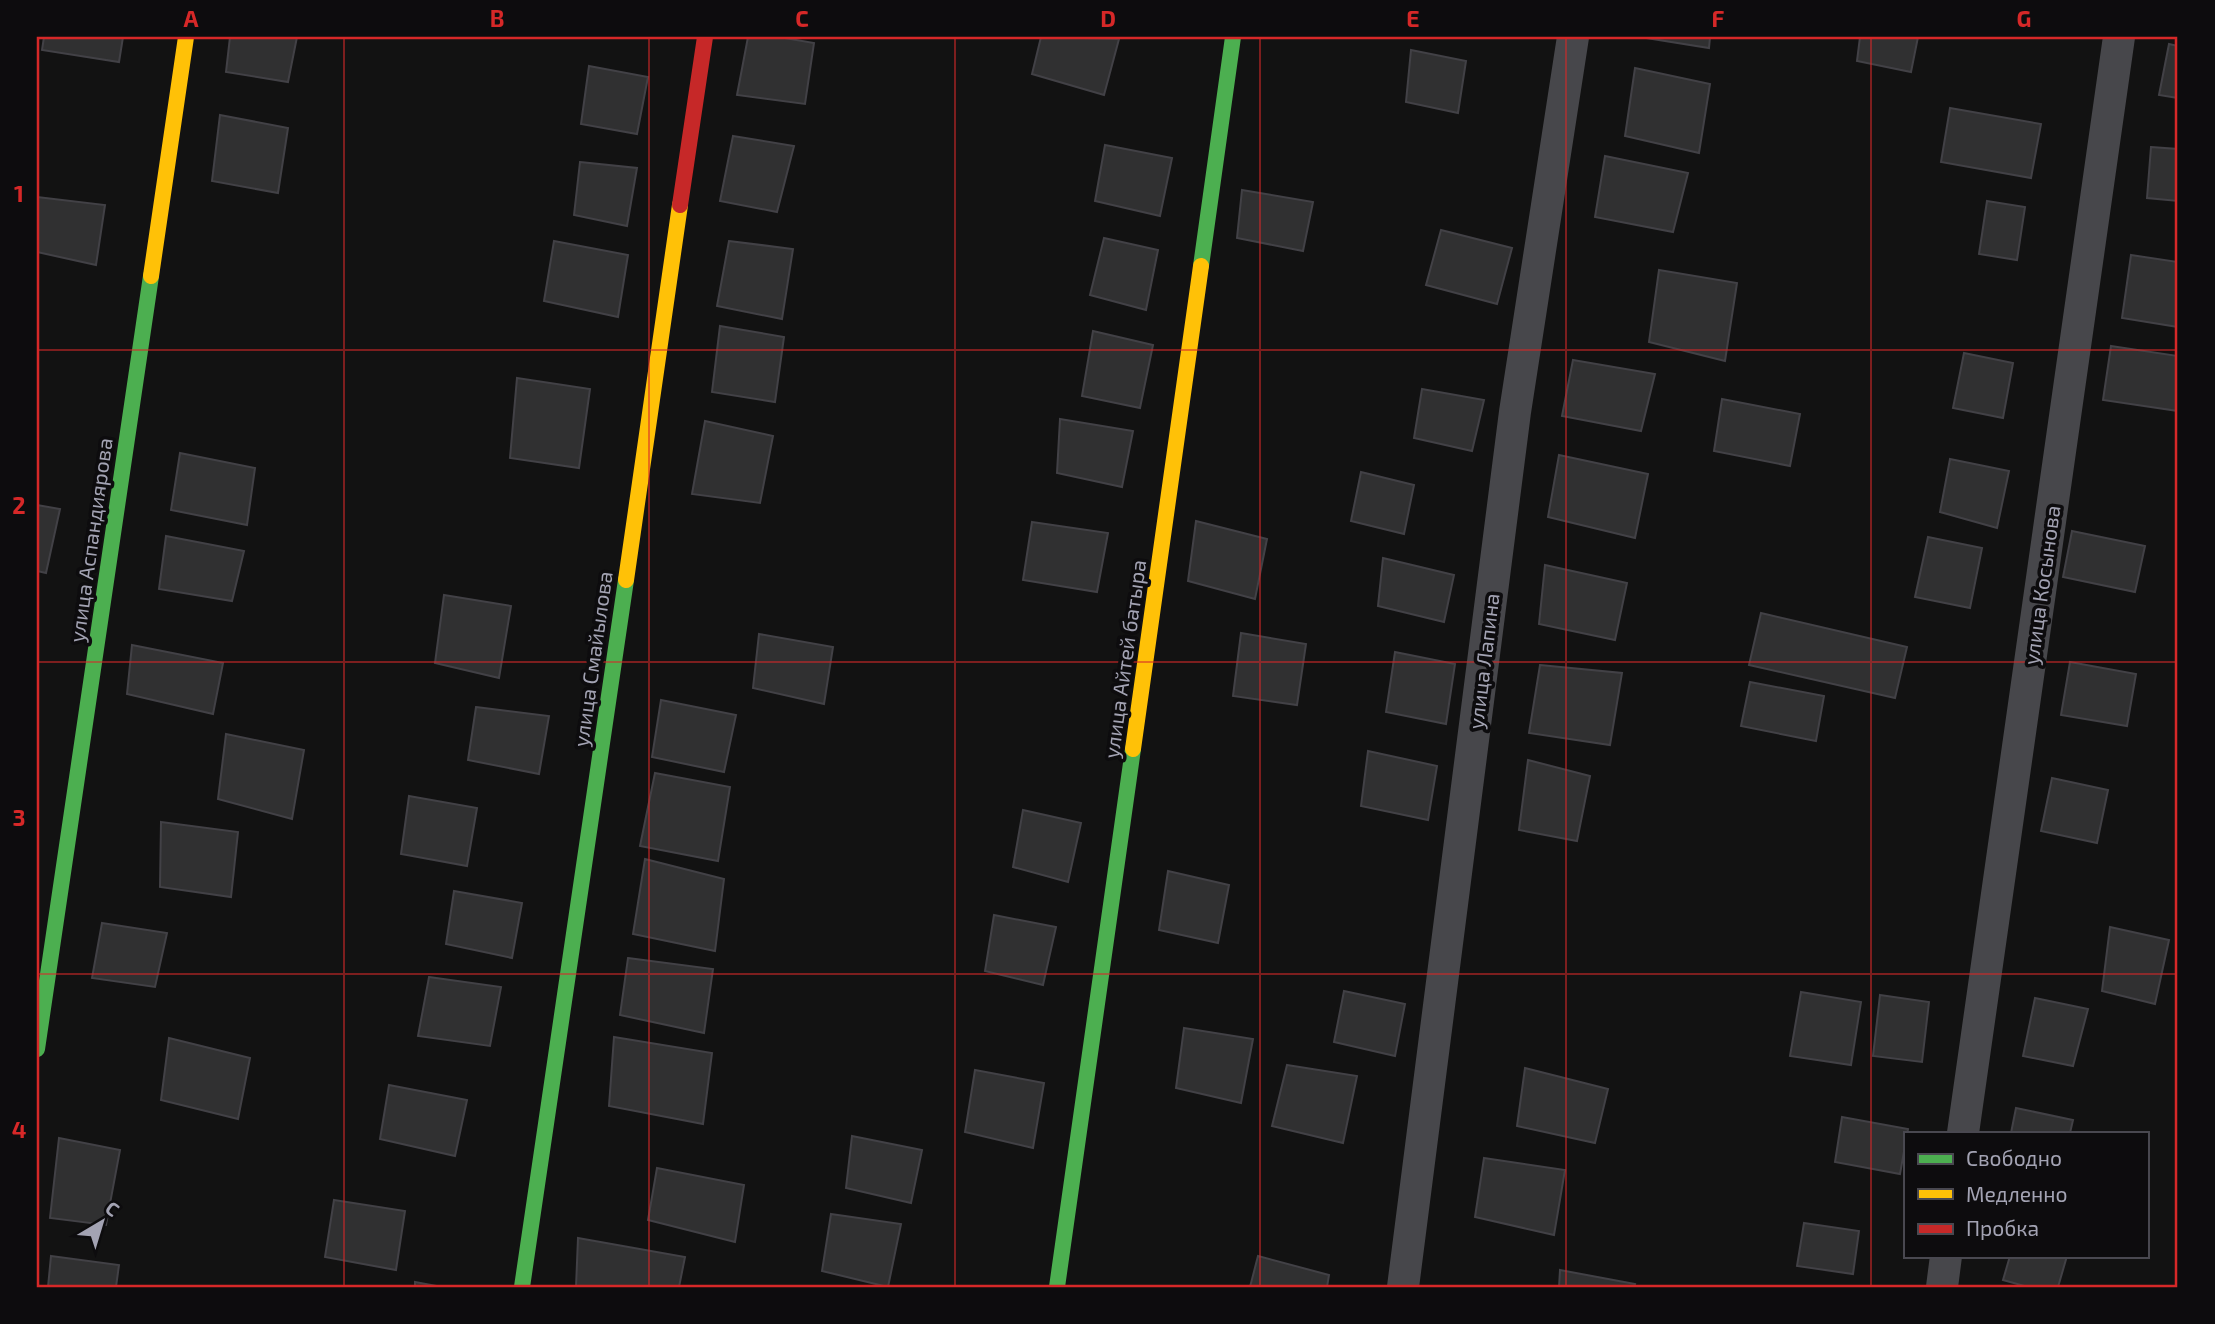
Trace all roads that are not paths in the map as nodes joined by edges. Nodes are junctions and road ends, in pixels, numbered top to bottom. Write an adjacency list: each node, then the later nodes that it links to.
1 (186, 37): 6 (street, улица Аспандиярова)
2 (705, 37): 9 (street, улица Смайылова)
3 (1233, 37): 10 (street, улица Айтей батыра)
4 (1573, 37): 11 (street, улица Лапина)
5 (2119, 37): 7 (street, улица Косынова)
6 (37, 1049)
7 (1964, 1132)
8 (1946, 1258): 12 (street)
9 (522, 1287)
10 (1057, 1287)
11 (1403, 1287)
12 (1942, 1287)

